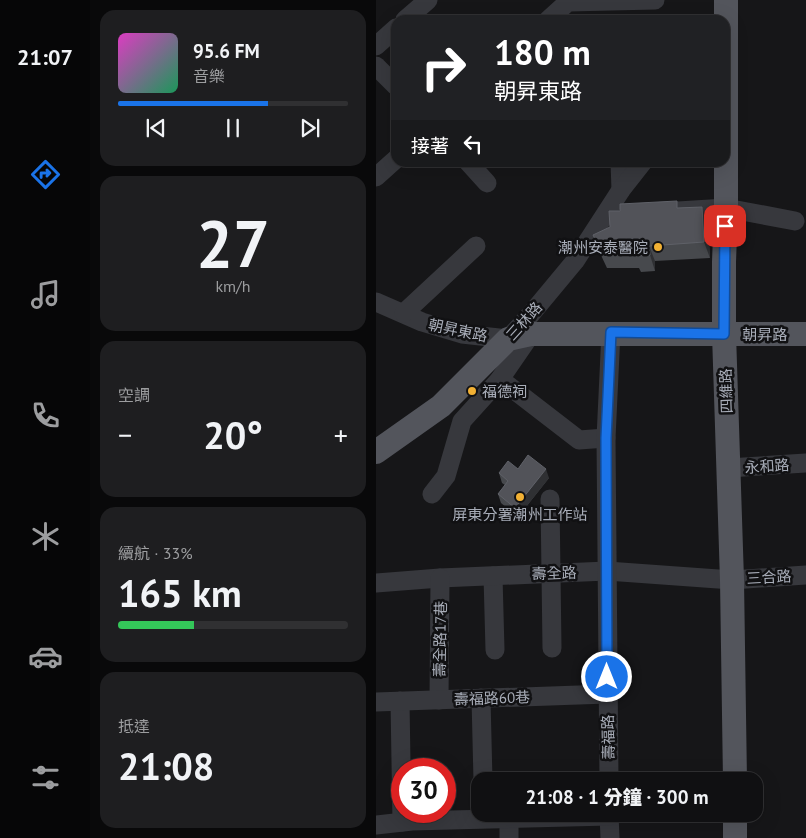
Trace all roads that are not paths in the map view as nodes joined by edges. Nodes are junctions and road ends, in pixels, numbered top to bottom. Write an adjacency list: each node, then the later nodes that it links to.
1 (428, 0): 6 (street)
2 (655, 0): 5 (street)
3 (726, 0): 8 (main road, 四維路)
4 (567, 1): 5 (street); 7 (street)
5 (615, 7)
6 (411, 15)
7 (553, 15)
8 (726, 15)
9 (391, 32): 10 (street)
10 (376, 46)
11 (376, 66): 12 (street)
12 (391, 81)
13 (391, 164): 18 (street)
14 (473, 167): 19 (street)
15 (620, 167): 20 (street)
16 (639, 167): 20 (street, 三林路)
17 (726, 167): 21 (main road, 四維路)
18 (376, 177)
19 (487, 183)
20 (621, 190): 31 (street, 三林路)
21 (726, 208): 22 (street); 23 (street); 29 (main road, 四維路)
22 (658, 212)
23 (795, 221)
24 (476, 246): 26 (street)
25 (376, 302): 26 (street, 朝昇東路)
26 (404, 313): 31 (street, 朝昇東路)
27 (611, 332): 28 (main road, 朝昇東路); 29 (main road, 朝昇東路); 35 (street, 壽福路)
28 (532, 334): 31 (main road, 朝昇東路); 32 (street)
29 (724, 334): 30 (main road, 朝昇路); 38 (main road, 四維路)
30 (806, 334)
31 (508, 339): 33 (main road, 三林路)
32 (500, 379): 34 (street); 35 (street)
33 (440, 406): 34 (street); 36 (main road, 三林路)
34 (462, 420): 39 (street)
35 (606, 438): 41 (street, 壽福路)
36 (376, 452)
37 (806, 463): 38 (street, 永和路)
38 (728, 468): 46 (main road, 四維路)
39 (432, 494)
40 (550, 499): 42 (street)
41 (607, 571): 42 (street, 壽全路); 46 (street, 壽全路); 50 (street, 壽福路)
42 (551, 574): 44 (street, 壽全路); 48 (street)
43 (806, 575): 46 (street, 三合路)
44 (493, 576): 45 (street, 壽全路); 49 (street)
45 (440, 578): 47 (street, 壽全路); 52 (street, 壽全路17巷)
46 (732, 580): 58 (main road, 四維路)
47 (376, 584)
48 (552, 648)
49 (495, 650)
50 (607, 694): 51 (street, 壽福路60巷); 57 (street, 壽福路)
51 (481, 698): 52 (street, 壽福路60巷); 56 (street)
52 (439, 700): 53 (street, 壽福路60巷)
53 (400, 701): 54 (street, 壽福路60巷); 55 (street)
54 (376, 702)
55 (401, 758)
56 (482, 772)
57 (609, 772)
58 (735, 772)
59 (471, 819): 66 (street)
60 (509, 822): 67 (street)
61 (609, 822): 68 (street)
62 (735, 822): 69 (main road)
63 (393, 823): 65 (street)
64 (407, 823): 66 (street)
65 (376, 825)
66 (437, 829)
67 (509, 838)
68 (610, 838)
69 (735, 838)

